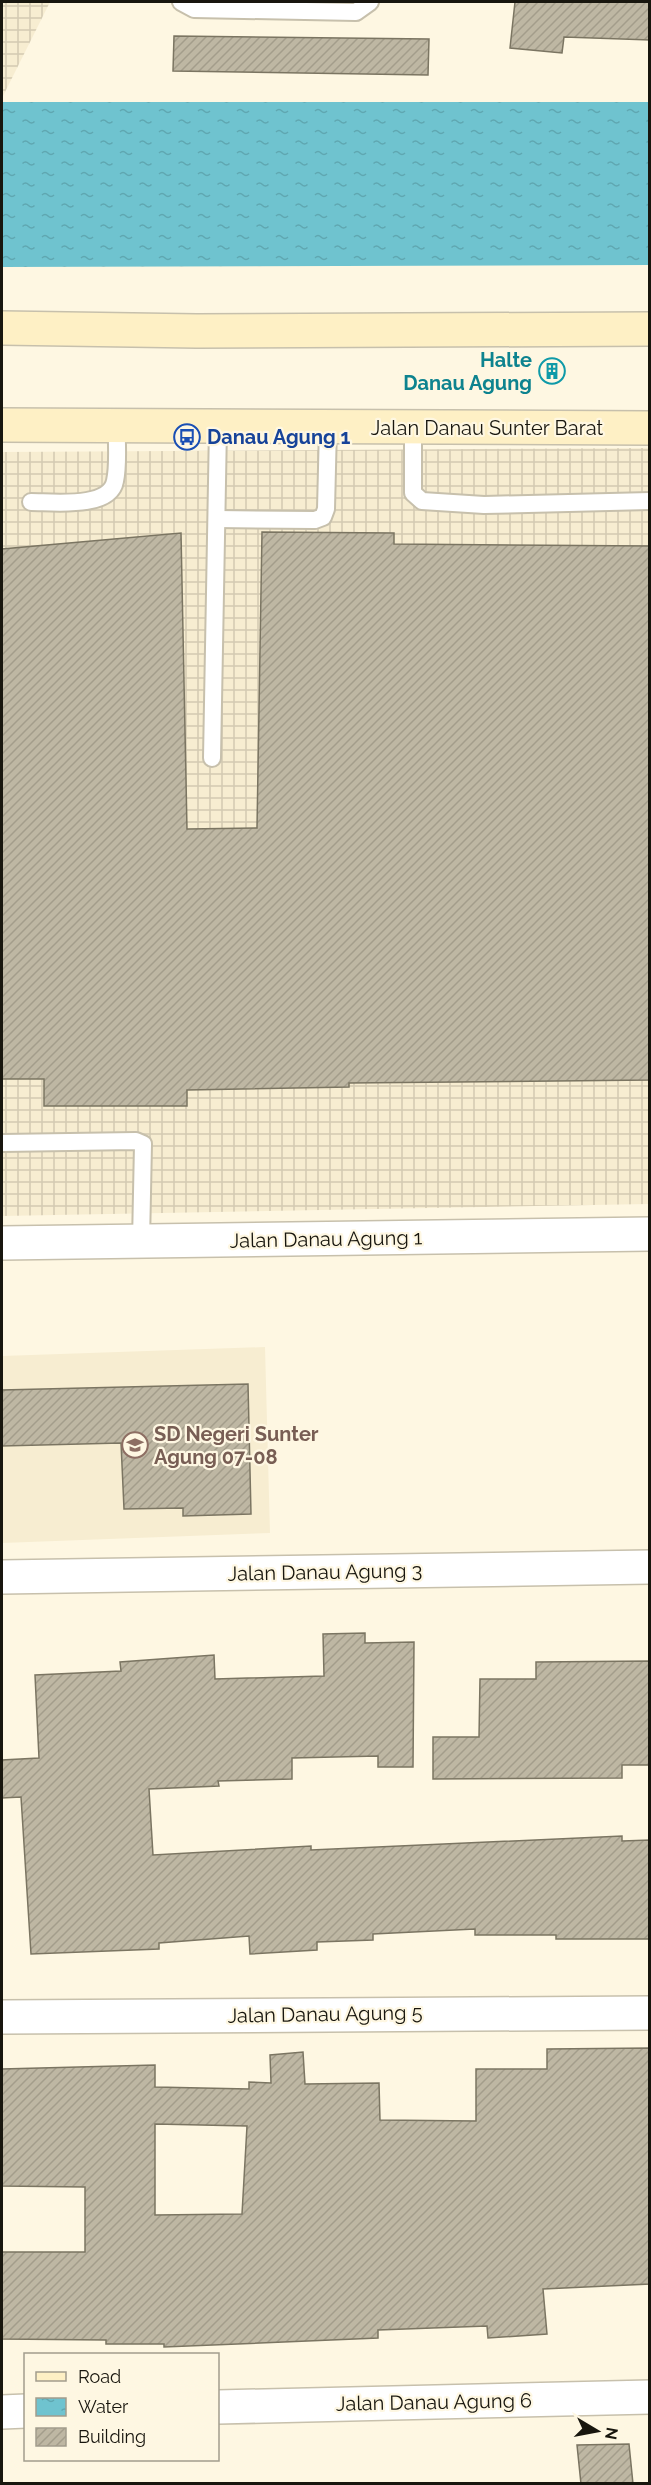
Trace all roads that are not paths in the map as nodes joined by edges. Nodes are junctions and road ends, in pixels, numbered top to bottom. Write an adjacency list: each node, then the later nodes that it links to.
1 (181, 2): 3 (lane)
2 (370, 2): 3 (lane)
3 (280, 5)
4 (2, 328): 5 (main road)
5 (650, 329)
6 (117, 424): 7 (main road, Jalan Danau Sunter Barat); 8 (main road, Jalan Danau Sunter Barat); 13 (lane)
7 (2, 425)
8 (218, 427): 9 (main road, Jalan Danau Sunter Barat); 14 (lane)
9 (328, 427): 10 (main road, Jalan Danau Sunter Barat); 14 (lane)
10 (413, 427): 11 (main road, Jalan Danau Sunter Barat); 12 (lane)
11 (650, 428)
12 (650, 501)
13 (31, 502)
14 (218, 519): 15 (lane)
15 (212, 758)
16 (2, 1143): 18 (lane)
17 (650, 1234): 18 (street, Jalan Danau Agung 1)
18 (141, 1242): 19 (street, Jalan Danau Agung 1)
19 (2, 1243)
20 (650, 1567): 21 (street, Jalan Danau Agung 3)
21 (2, 1577)
22 (650, 2013): 23 (street, Jalan Danau Agung 5)
23 (2, 2017)
24 (650, 2397): 25 (street, Jalan Danau Agung 6)
25 (219, 2407)
26 (24, 2411): 27 (street)
27 (2, 2412)

